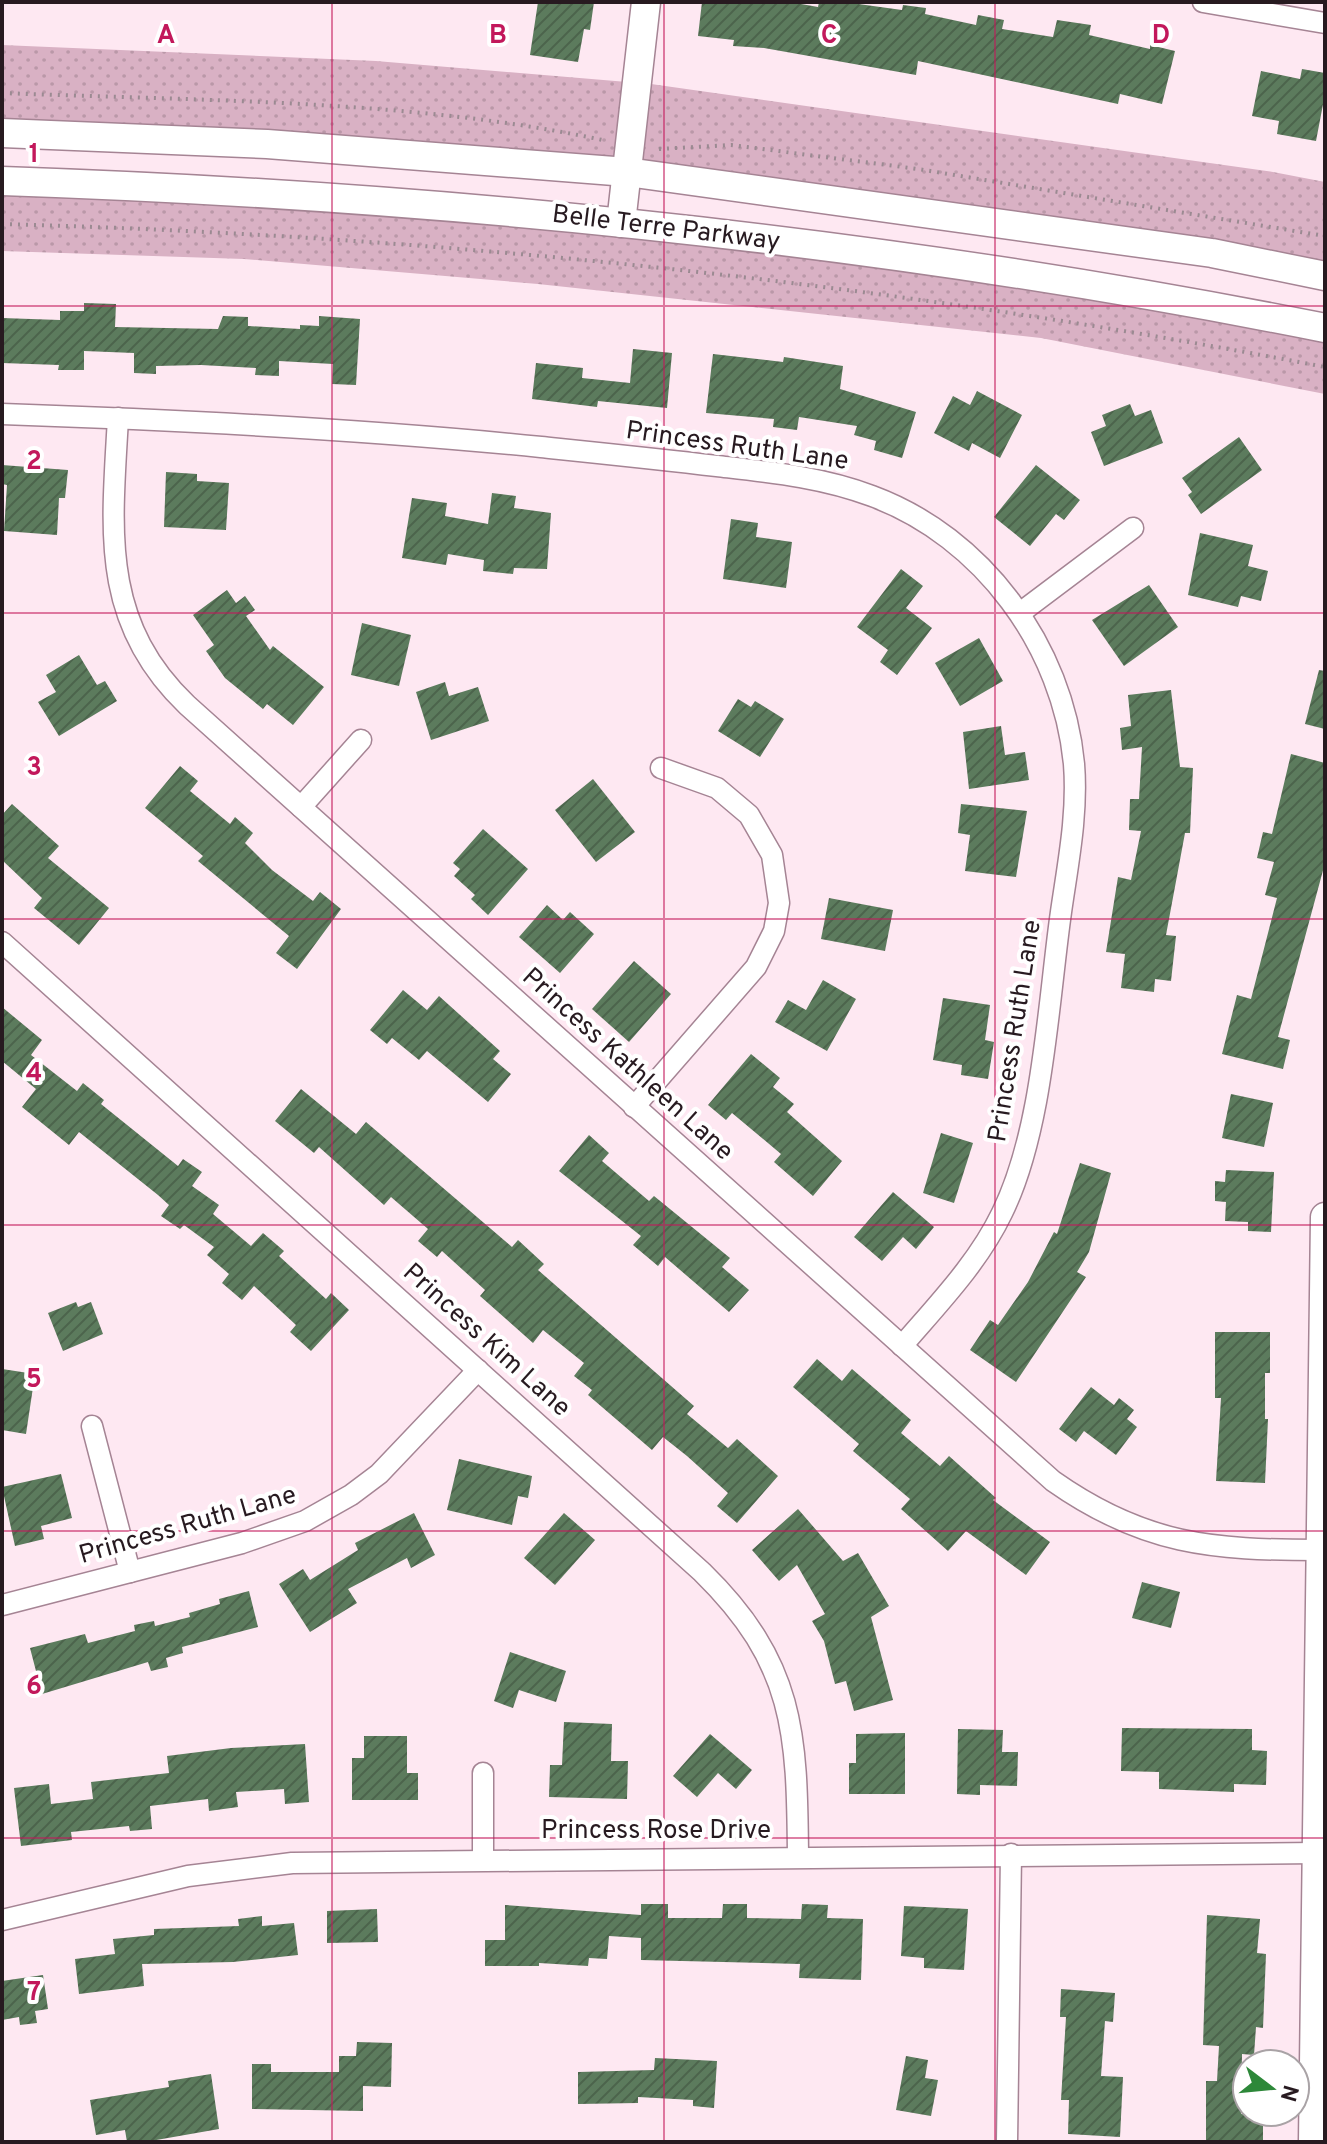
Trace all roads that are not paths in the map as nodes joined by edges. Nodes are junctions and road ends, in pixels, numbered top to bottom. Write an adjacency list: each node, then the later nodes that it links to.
1 (646, 2): 5 (main road)
2 (1203, 2): 3 (street)
3 (1325, 23)
4 (2, 133): 5 (main road, Belle Terre Parkway)
5 (627, 172): 7 (main road); 8 (main road, Belle Terre Parkway)
6 (2, 181): 7 (main road, Belle Terre Parkway)
7 (621, 223): 9 (main road, Belle Terre Parkway)
8 (1325, 276)
9 (1325, 328)
10 (2, 414): 11 (street, Princess Ruth Lane)
11 (118, 418): 13 (street, Princess Ruth Lane); 16 (street, Princess Kathleen Lane)
12 (1133, 528): 13 (street)
13 (1020, 613): 20 (street, Princess Ruth Lane)
14 (361, 740): 16 (street)
15 (661, 768): 18 (street)
16 (301, 807): 18 (street, Princess Kathleen Lane)
17 (2, 942): 21 (street, Princess Kim Lane)
18 (634, 1107): 20 (street, Princess Kathleen Lane)
19 (1325, 1217): 23 (main road)
20 (902, 1346): 23 (street, Princess Kathleen Lane)
21 (478, 1370): 24 (street, Princess Ruth Lane); 29 (street, Princess Kim Lane)
22 (92, 1426): 24 (street)
23 (1319, 1550): 27 (main road)
24 (130, 1572): 25 (street, Princess Ruth Lane)
25 (2, 1605)
26 (483, 1773): 30 (street)
27 (1317, 1853): 28 (street, Princess Rose Drive); 33 (main road)
28 (1011, 1854): 29 (street, Princess Rose Drive); 32 (street)
29 (798, 1856): 30 (street, Princess Rose Drive)
30 (483, 1858): 31 (street, Princess Rose Drive)
31 (2, 1920)
32 (1007, 2142)
33 (1313, 2142)

